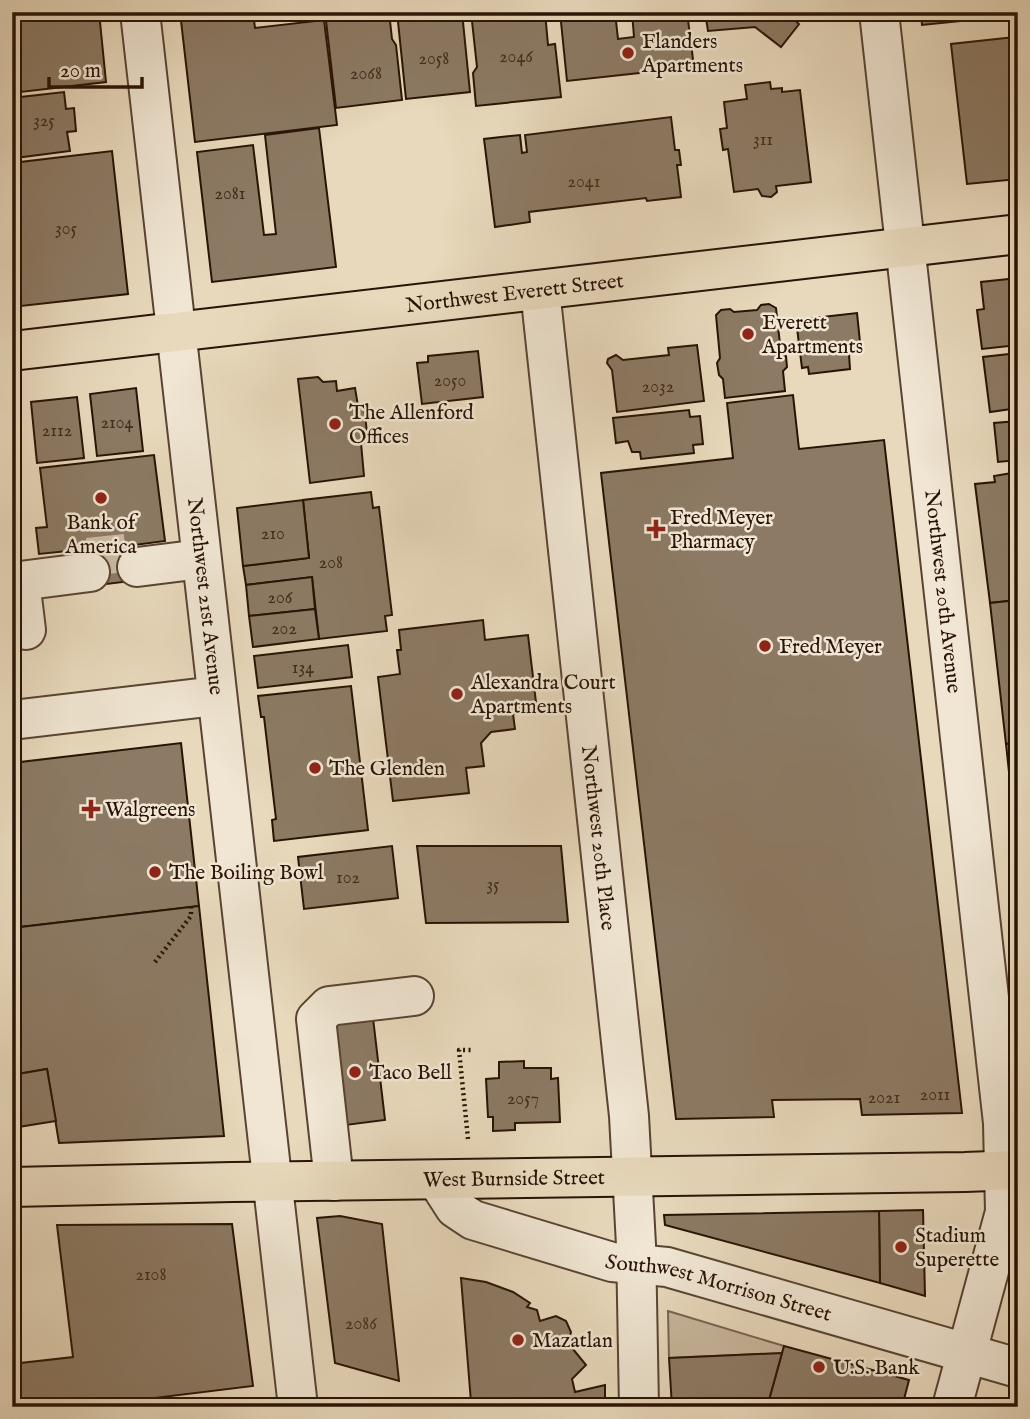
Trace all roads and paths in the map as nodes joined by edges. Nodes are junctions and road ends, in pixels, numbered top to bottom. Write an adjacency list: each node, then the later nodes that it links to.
1 (140, 12): 6 (street, Northwest 21st Avenue)
2 (879, 12): 4 (street, Northwest 20th Avenue)
3 (1018, 234): 4 (main road, Northwest Everett Street)
4 (906, 247): 5 (main road, Northwest Everett Street); 19 (street, Northwest 20th Avenue)
5 (540, 290): 6 (main road, Northwest Everett Street); 20 (street, Northwest 20th Place)
6 (175, 332): 7 (main road, Northwest Everett Street); 8 (street, Northwest 21st Avenue)
7 (12, 351)
8 (200, 552): 9 (street); 12 (street, Northwest 21st Avenue)
9 (136, 559)
10 (89, 565): 11 (street)
11 (26, 630)
12 (216, 696): 13 (street); 23 (street, Northwest 21st Avenue)
13 (12, 720)
14 (191, 907): 15 (path)
15 (155, 962)
16 (414, 996): 22 (street)
17 (474, 1050): 18 (path)
18 (468, 1139)
19 (1011, 1170): 20 (main road, West Burnside Street); 26 (street, Northwest 20th Avenue)
20 (632, 1177): 21 (main road, West Burnside Street); 25 (street, Northwest 20th Place)
21 (437, 1180): 22 (main road, West Burnside Street); 25 (street, Southwest Morrison Street)
22 (334, 1181): 23 (main road, West Burnside Street)
23 (273, 1182): 24 (main road, West Burnside Street); 28 (street, Northwest 21st Avenue)
24 (12, 1187)
25 (636, 1265): 26 (street, Southwest Morrison Street); 29 (street, Northwest 20th Place)
26 (967, 1353): 27 (street, Southwest Morrison Street); 30 (street, Northwest 20th Avenue)
27 (1018, 1368)
28 (298, 1407)
29 (639, 1407)
30 (952, 1407)

